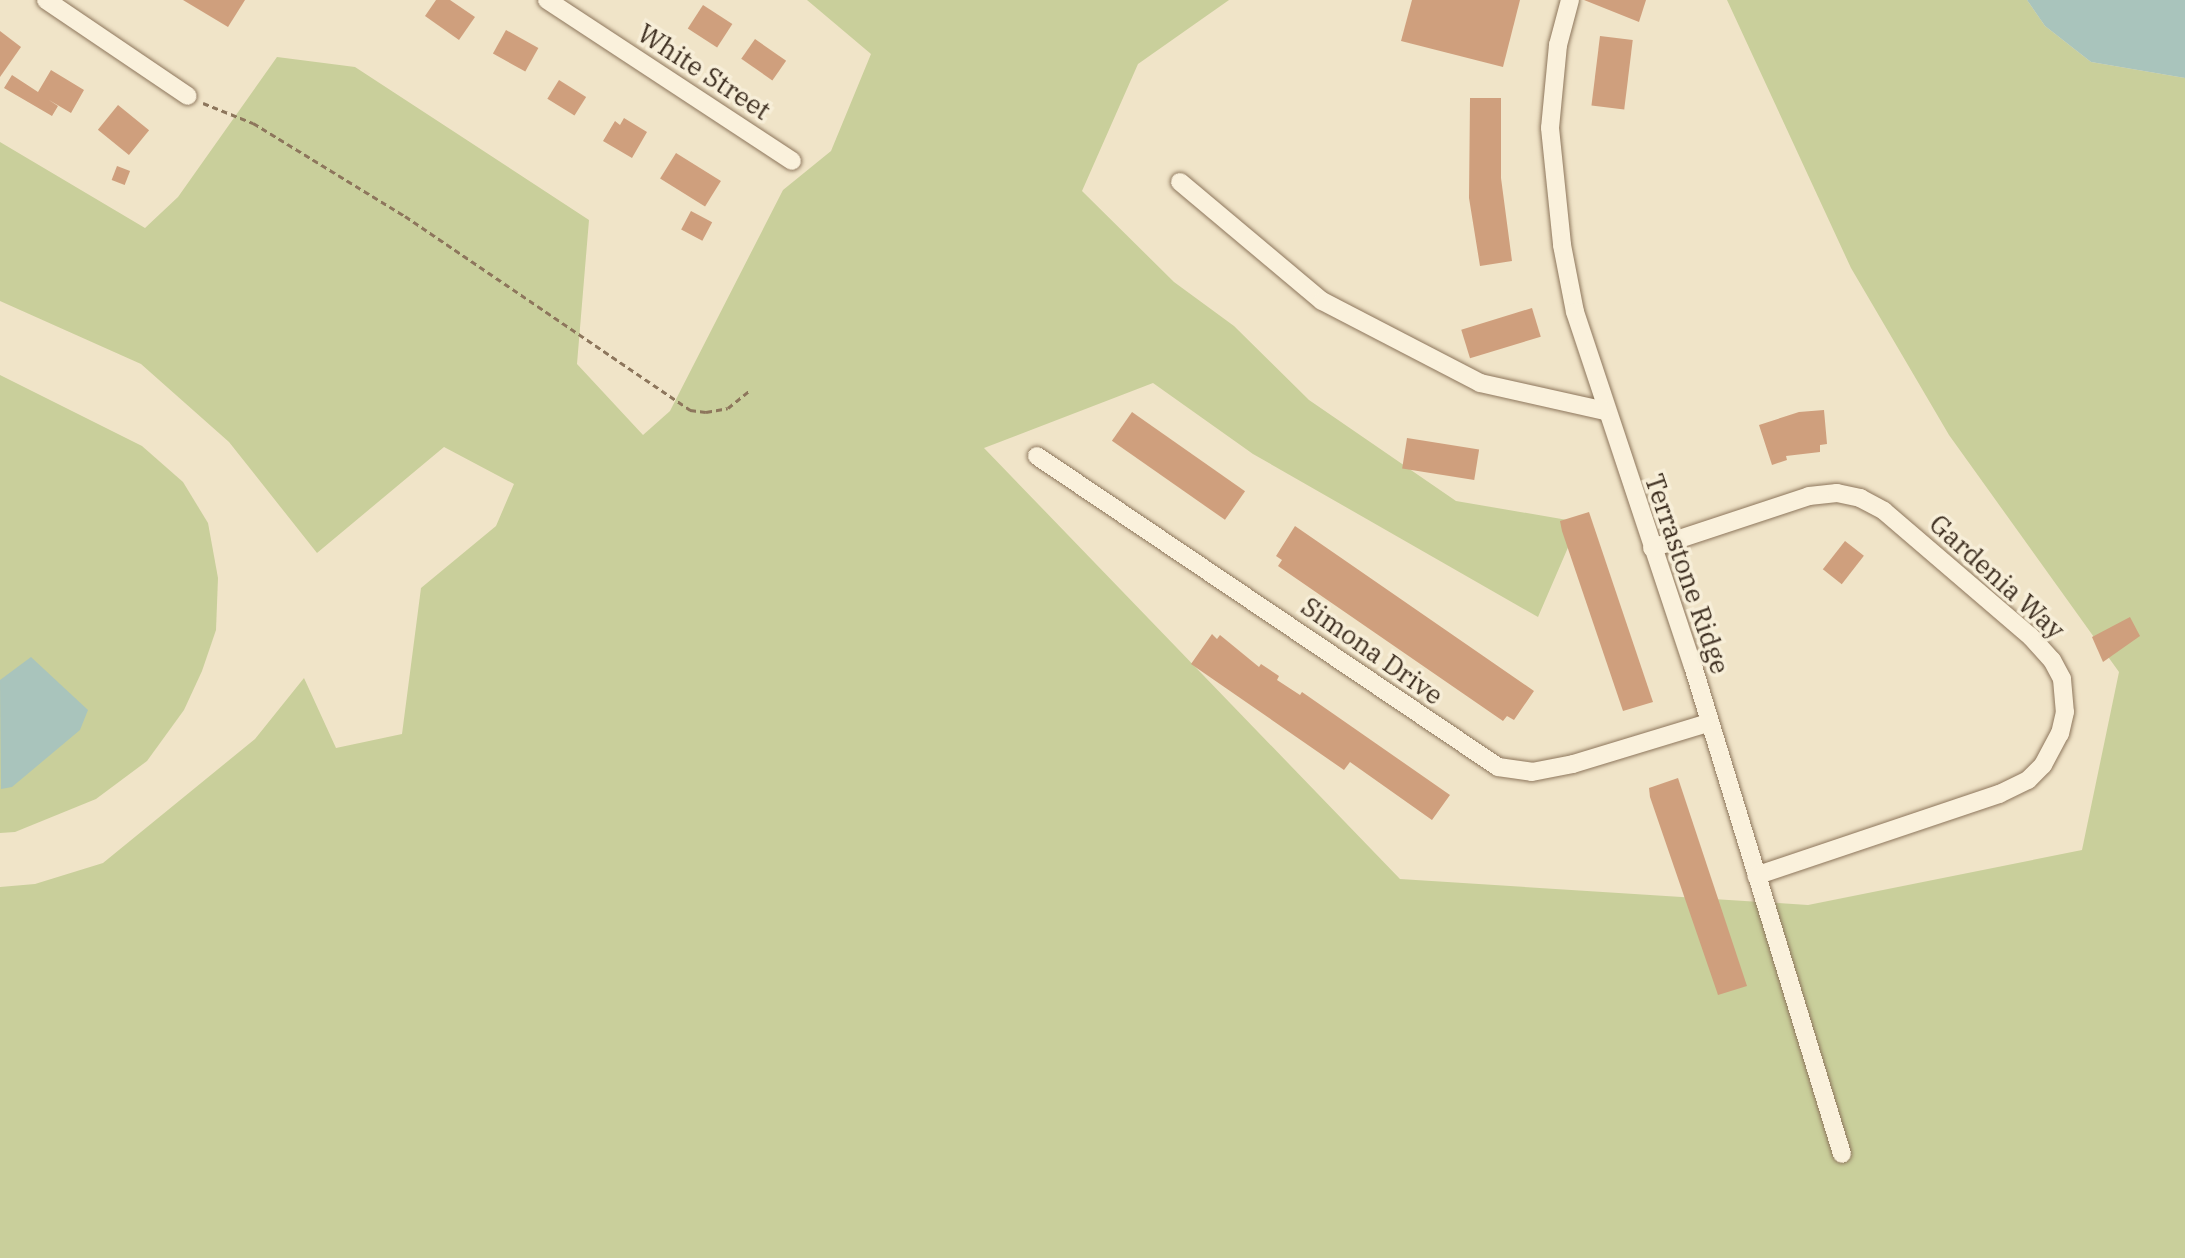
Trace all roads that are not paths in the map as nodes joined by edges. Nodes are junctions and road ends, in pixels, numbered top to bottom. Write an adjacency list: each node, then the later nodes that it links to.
1 (46, 0): 4 (street)
2 (547, 0): 5 (street, White Street)
3 (1570, 0): 7 (street, Terrastone Ridge)
4 (188, 96)
5 (792, 161)
6 (1180, 182): 7 (street)
7 (1605, 411): 9 (street, Terrastone Ridge)
8 (1037, 456): 10 (street, Simona Drive)
9 (1652, 548): 10 (street, Terrastone Ridge); 11 (street, Gardenia Way)
10 (1708, 723): 11 (street, Terrastone Ridge)
11 (1756, 876): 12 (street, Terrastone Ridge)
12 (1842, 1154)

